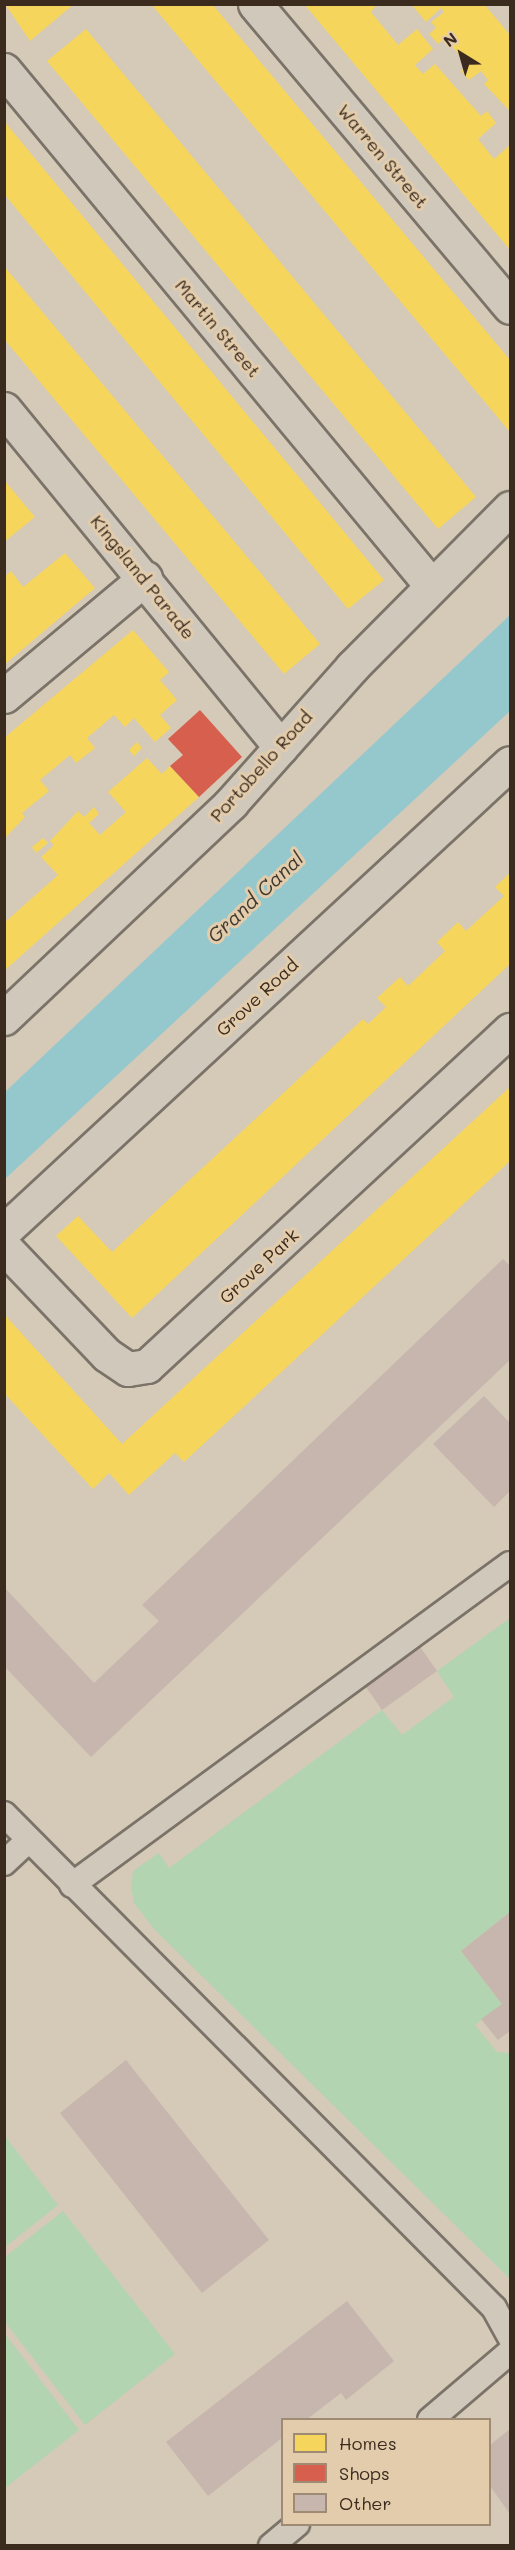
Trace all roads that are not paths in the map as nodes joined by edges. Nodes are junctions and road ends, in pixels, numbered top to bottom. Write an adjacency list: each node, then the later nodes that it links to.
1 (255, 4): 3 (street, Warren Street)
2 (4, 70): 7 (street, Martin Street)
3 (510, 307)
4 (4, 409): 6 (street, Kingsland Parade)
5 (510, 508): 7 (street, Portobello Road)
6 (145, 578): 8 (street); 9 (street, Kingsland Parade)
7 (431, 585): 9 (street, Portobello Road)
8 (4, 696)
9 (281, 747): 11 (street, Portobello Road)
10 (510, 763): 13 (street, Grove Road)
11 (4, 1018)
12 (510, 1030): 14 (street, Grove Park)
13 (4, 1231)
14 (4, 1247)
15 (510, 1564): 19 (lane)
16 (4, 1814): 17 (lane)
17 (28, 1841): 18 (lane); 19 (lane)
18 (4, 1863)
19 (72, 1885): 20 (lane)
20 (510, 2337)
21 (510, 2352): 22 (lane)
22 (432, 2418)
23 (295, 2526): 24 (lane)
24 (270, 2546)

